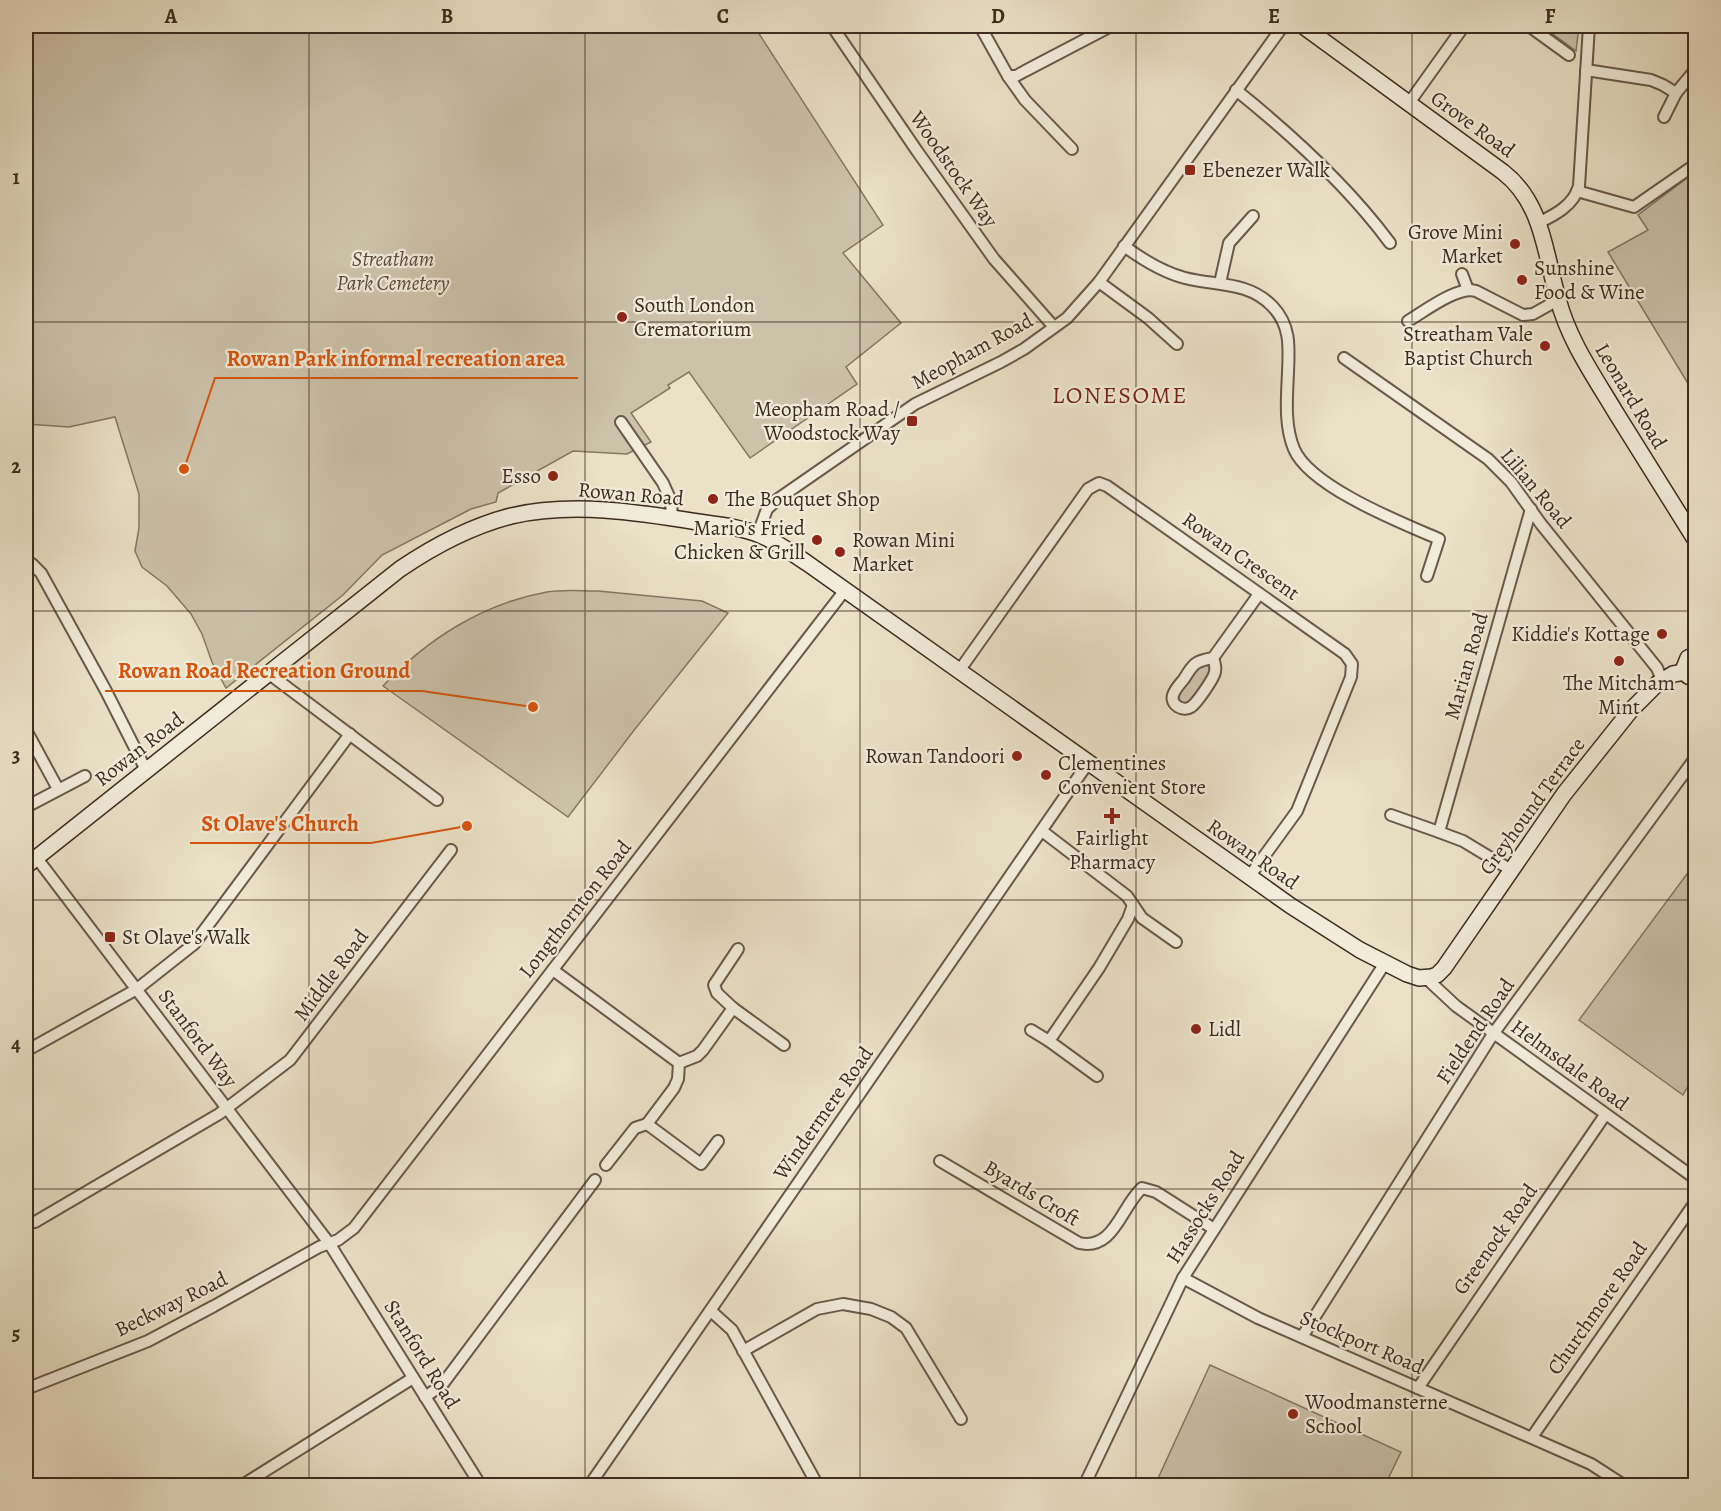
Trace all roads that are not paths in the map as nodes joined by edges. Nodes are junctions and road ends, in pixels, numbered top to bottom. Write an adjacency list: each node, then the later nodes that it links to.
1 (832, 26): 30 (street, Woodstock Way)
2 (980, 26): 12 (street)
3 (1111, 26): 12 (street)
4 (1283, 26): 13 (street, Meopham Road)
5 (1303, 26): 15 (main road, Grove Road)
6 (1464, 26): 15 (street)
7 (1529, 26): 9 (street)
8 (1589, 26): 11 (street)
9 (1569, 55)
10 (1695, 69): 14 (street)
11 (1586, 70): 14 (street); 19 (street)
12 (1008, 76): 17 (street)
13 (1236, 90): 22 (street); 23 (street, Meopham Road)
14 (1676, 93): 16 (street)
15 (1409, 103): 21 (main road, Grove Road)
16 (1664, 117)
17 (1072, 149)
18 (1695, 164): 19 (street)
19 (1578, 191): 21 (street)
20 (1252, 216): 26 (street)
21 (1538, 223): 28 (main road, Grove Road)
22 (1390, 243)
23 (1124, 246): 25 (street, Meopham Road); 26 (street)
24 (1462, 274): 27 (street)
25 (1099, 282): 30 (street, Meopham Road); 31 (street)
26 (1220, 283): 39 (street)
27 (1467, 290): 28 (street); 29 (street)
28 (1558, 300): 37 (main road, Leonard Road)
29 (1408, 321)
30 (1054, 327): 36 (street, Meopham Road)
31 (1177, 344)
32 (1344, 358): 34 (street, Lilian Road)
33 (621, 422): 35 (street)
34 (1530, 509): 47 (street, Lilian Road); 59 (street, Marian Road)
35 (672, 518): 36 (main road, Rowan Road); 45 (main road, Rowan Road)
36 (758, 534): 40 (main road, Rowan Road)
37 (1695, 541)
38 (26, 562): 52 (street)
39 (1427, 576)
40 (845, 590): 44 (main road, Rowan Road); 68 (street, Longthornton Road)
41 (1259, 594): 43 (street); 44 (street, Rowan Crescent); 63 (street, Rowan Crescent)
42 (1695, 654): 46 (main road, Greyhound Terrace)
43 (1212, 658): 43 (street)
44 (960, 671): 51 (main road, Rowan Road)
45 (268, 673): 49 (street); 52 (main road, Rowan Road)
46 (1690, 676): 47 (main road, Greyhound Terrace)
47 (1662, 680): 62 (main road, Greyhound Terrace)
48 (26, 730): 54 (street)
49 (350, 734): 55 (street); 70 (street)
50 (1695, 757): 73 (street, Fieldend Road)
51 (1088, 763): 58 (street, Windermere Road); 63 (main road, Rowan Road)
52 (146, 770): 61 (main road, Rowan Road)
53 (85, 776): 54 (street)
54 (58, 789): 56 (street)
55 (437, 800)
56 (26, 807)
57 (1390, 815): 59 (street)
58 (1041, 831): 64 (street); 92 (street, Windermere Road)
59 (1439, 832): 62 (street)
60 (451, 850): 79 (street, Middle Road)
61 (31, 862): 70 (street, Stanford Way)
62 (1511, 870): 69 (main road, Greyhound Terrace)
63 (1249, 877): 67 (main road, Rowan Road)
64 (1133, 905): 65 (street); 74 (street)
65 (1176, 942)
66 (738, 949): 71 (street)
67 (1385, 963): 69 (main road, Rowan Road); 89 (street, Hassocks Road)
68 (553, 970): 77 (street); 90 (street, Longthornton Road)
69 (1426, 978): 73 (street, Helmsdale Road)
70 (137, 989): 76 (street); 79 (street, Stanford Way)
71 (734, 1008): 75 (street); 77 (street)
72 (1031, 1030): 74 (street)
73 (1493, 1034): 80 (street, Helmsdale Road); 93 (street, Fieldend Road)
74 (1049, 1041): 78 (street)
75 (784, 1045)
76 (26, 1051)
77 (679, 1063): 81 (street)
78 (1097, 1076)
79 (226, 1108): 88 (street, Middle Road); 90 (street, Stanford Way)
80 (1605, 1115): 85 (street, Helmsdale Road); 96 (street, Greenock Road)
81 (647, 1124): 82 (street); 84 (street)
82 (718, 1142)
83 (940, 1161): 89 (street, Byards Croft)
84 (606, 1165)
85 (1695, 1179)
86 (595, 1180): 98 (street)
87 (1695, 1201): 100 (street, Churchmore Road)
88 (35, 1222)
89 (1214, 1229): 91 (street, Hassocks Road)
90 (329, 1243): 95 (street, Stanford Road); 97 (street, Beckway Road)
91 (1183, 1278): 93 (street, Stockport Road); 106 (street, Hassocks Road)
92 (711, 1311): 94 (street); 104 (street, Windermere Road)
93 (1302, 1337): 96 (street, Stockport Road)
94 (743, 1351): 99 (street); 105 (street)
95 (413, 1378): 98 (street, Stanford Road); 102 (street)
96 (1418, 1388): 100 (street, Stockport Road)
97 (26, 1389)
98 (425, 1397): 103 (street, Stanford Road)
99 (960, 1419)
100 (1532, 1437): 107 (street, Stockport Road)
101 (1695, 1475): 108 (street)
102 (242, 1485)
103 (481, 1485)
104 (589, 1485)
105 (818, 1485)
106 (1084, 1485)
107 (1625, 1485)
108 (1689, 1485)

